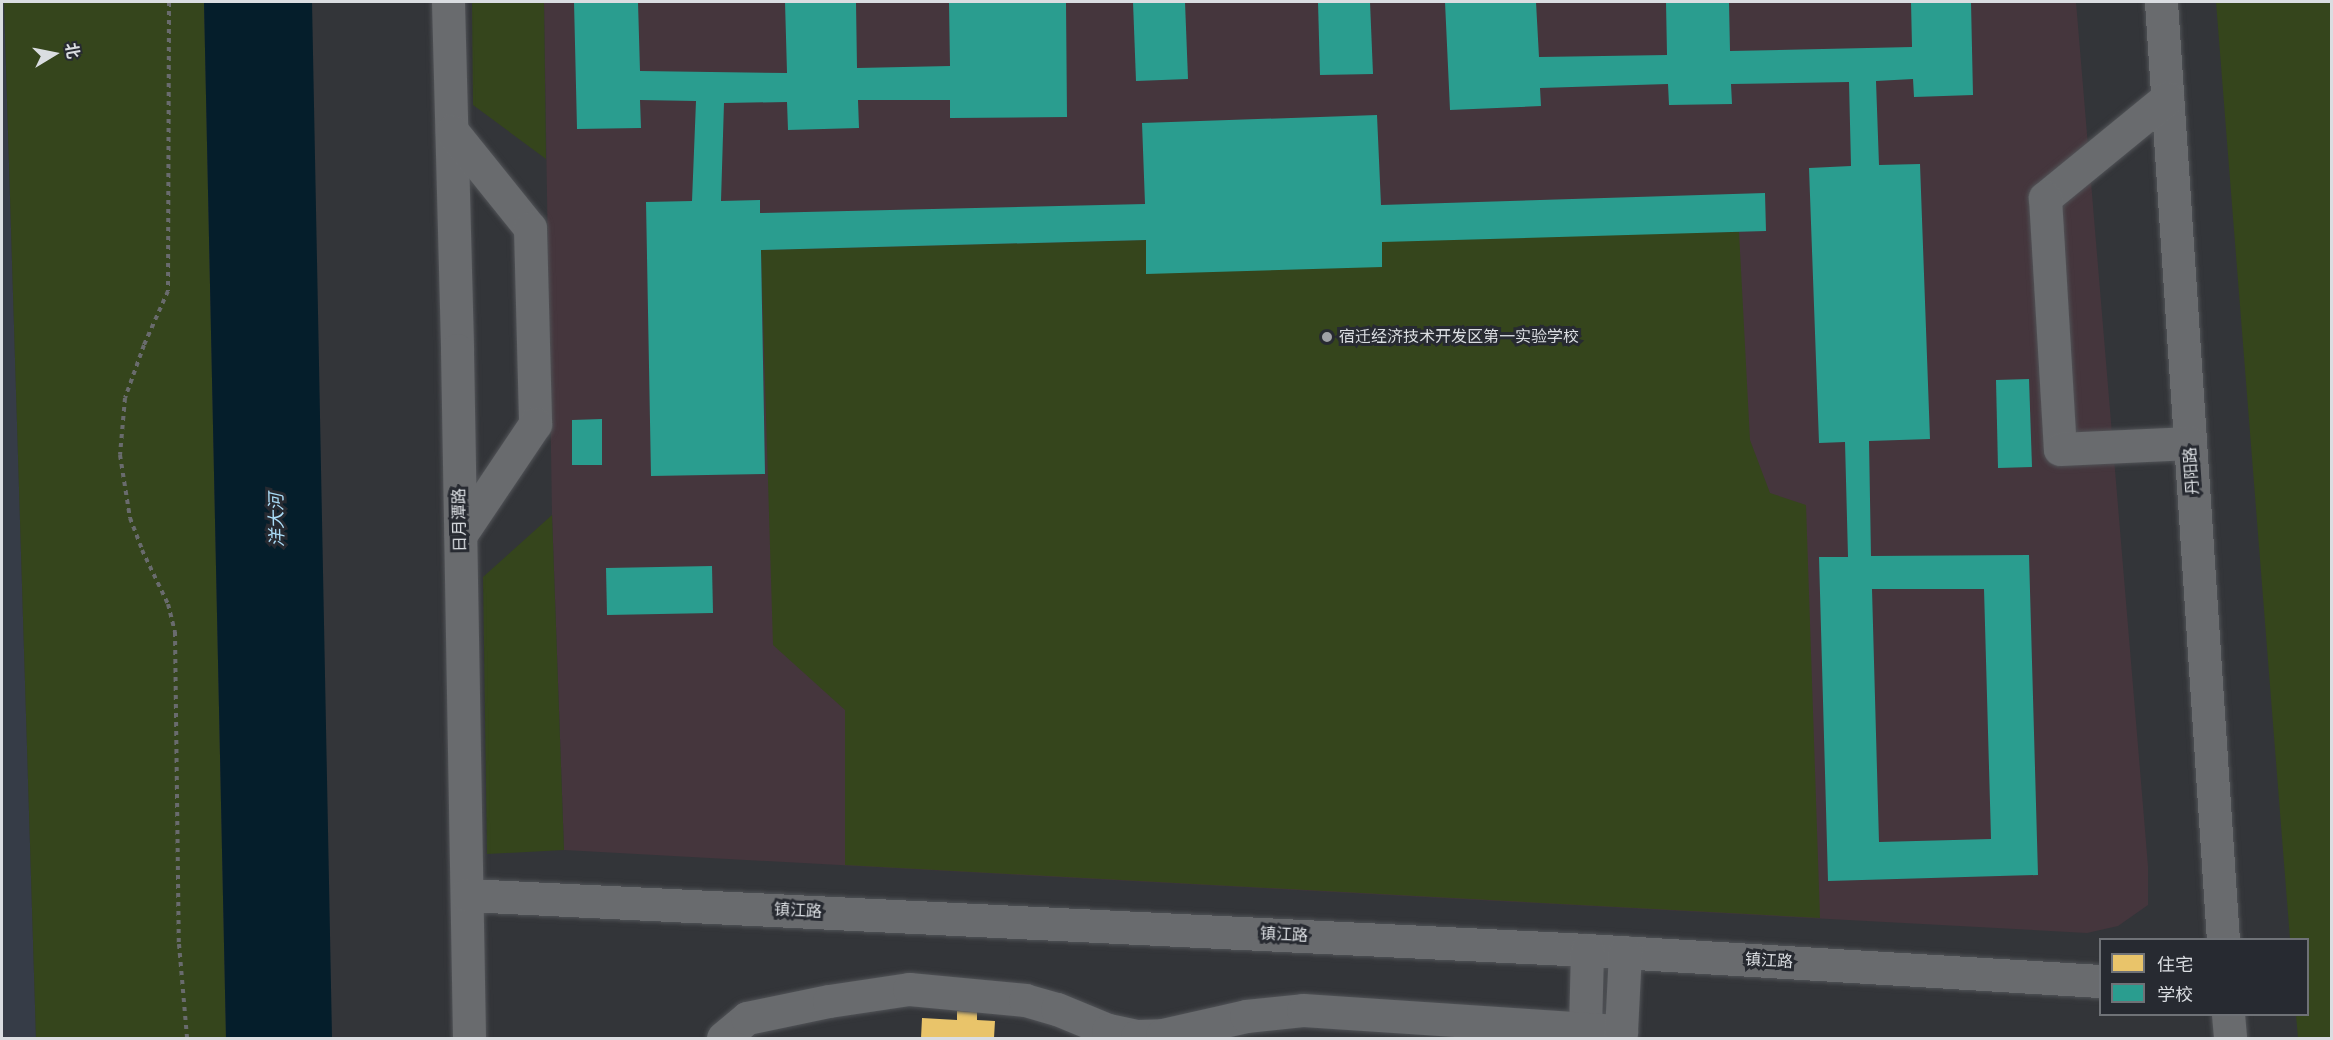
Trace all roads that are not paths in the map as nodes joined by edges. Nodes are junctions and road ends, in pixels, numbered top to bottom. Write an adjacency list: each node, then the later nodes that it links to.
1 (448, 2): 4 (street, 日月潭路)
2 (2161, 2): 3 (street, 丹阳路)
3 (2167, 98): 5 (street, 丹阳路); 5 (street)
4 (452, 131): 6 (street, 日月潭路); 6 (street)
5 (2190, 443): 8 (street, 丹阳路)
6 (460, 534): 7 (street, 日月潭路)
7 (467, 895): 9 (street, 镇江路); 14 (street, 日月潭路)
8 (2223, 938)
9 (1587, 950): 10 (street, 镇江路); 13 (street)
10 (1625, 952): 11 (street, 镇江路); 13 (street)
11 (2099, 981)
12 (2228, 1016): 16 (street)
13 (1585, 1028): 15 (street)
14 (469, 1038)
15 (723, 1038)
16 (2230, 1038)

